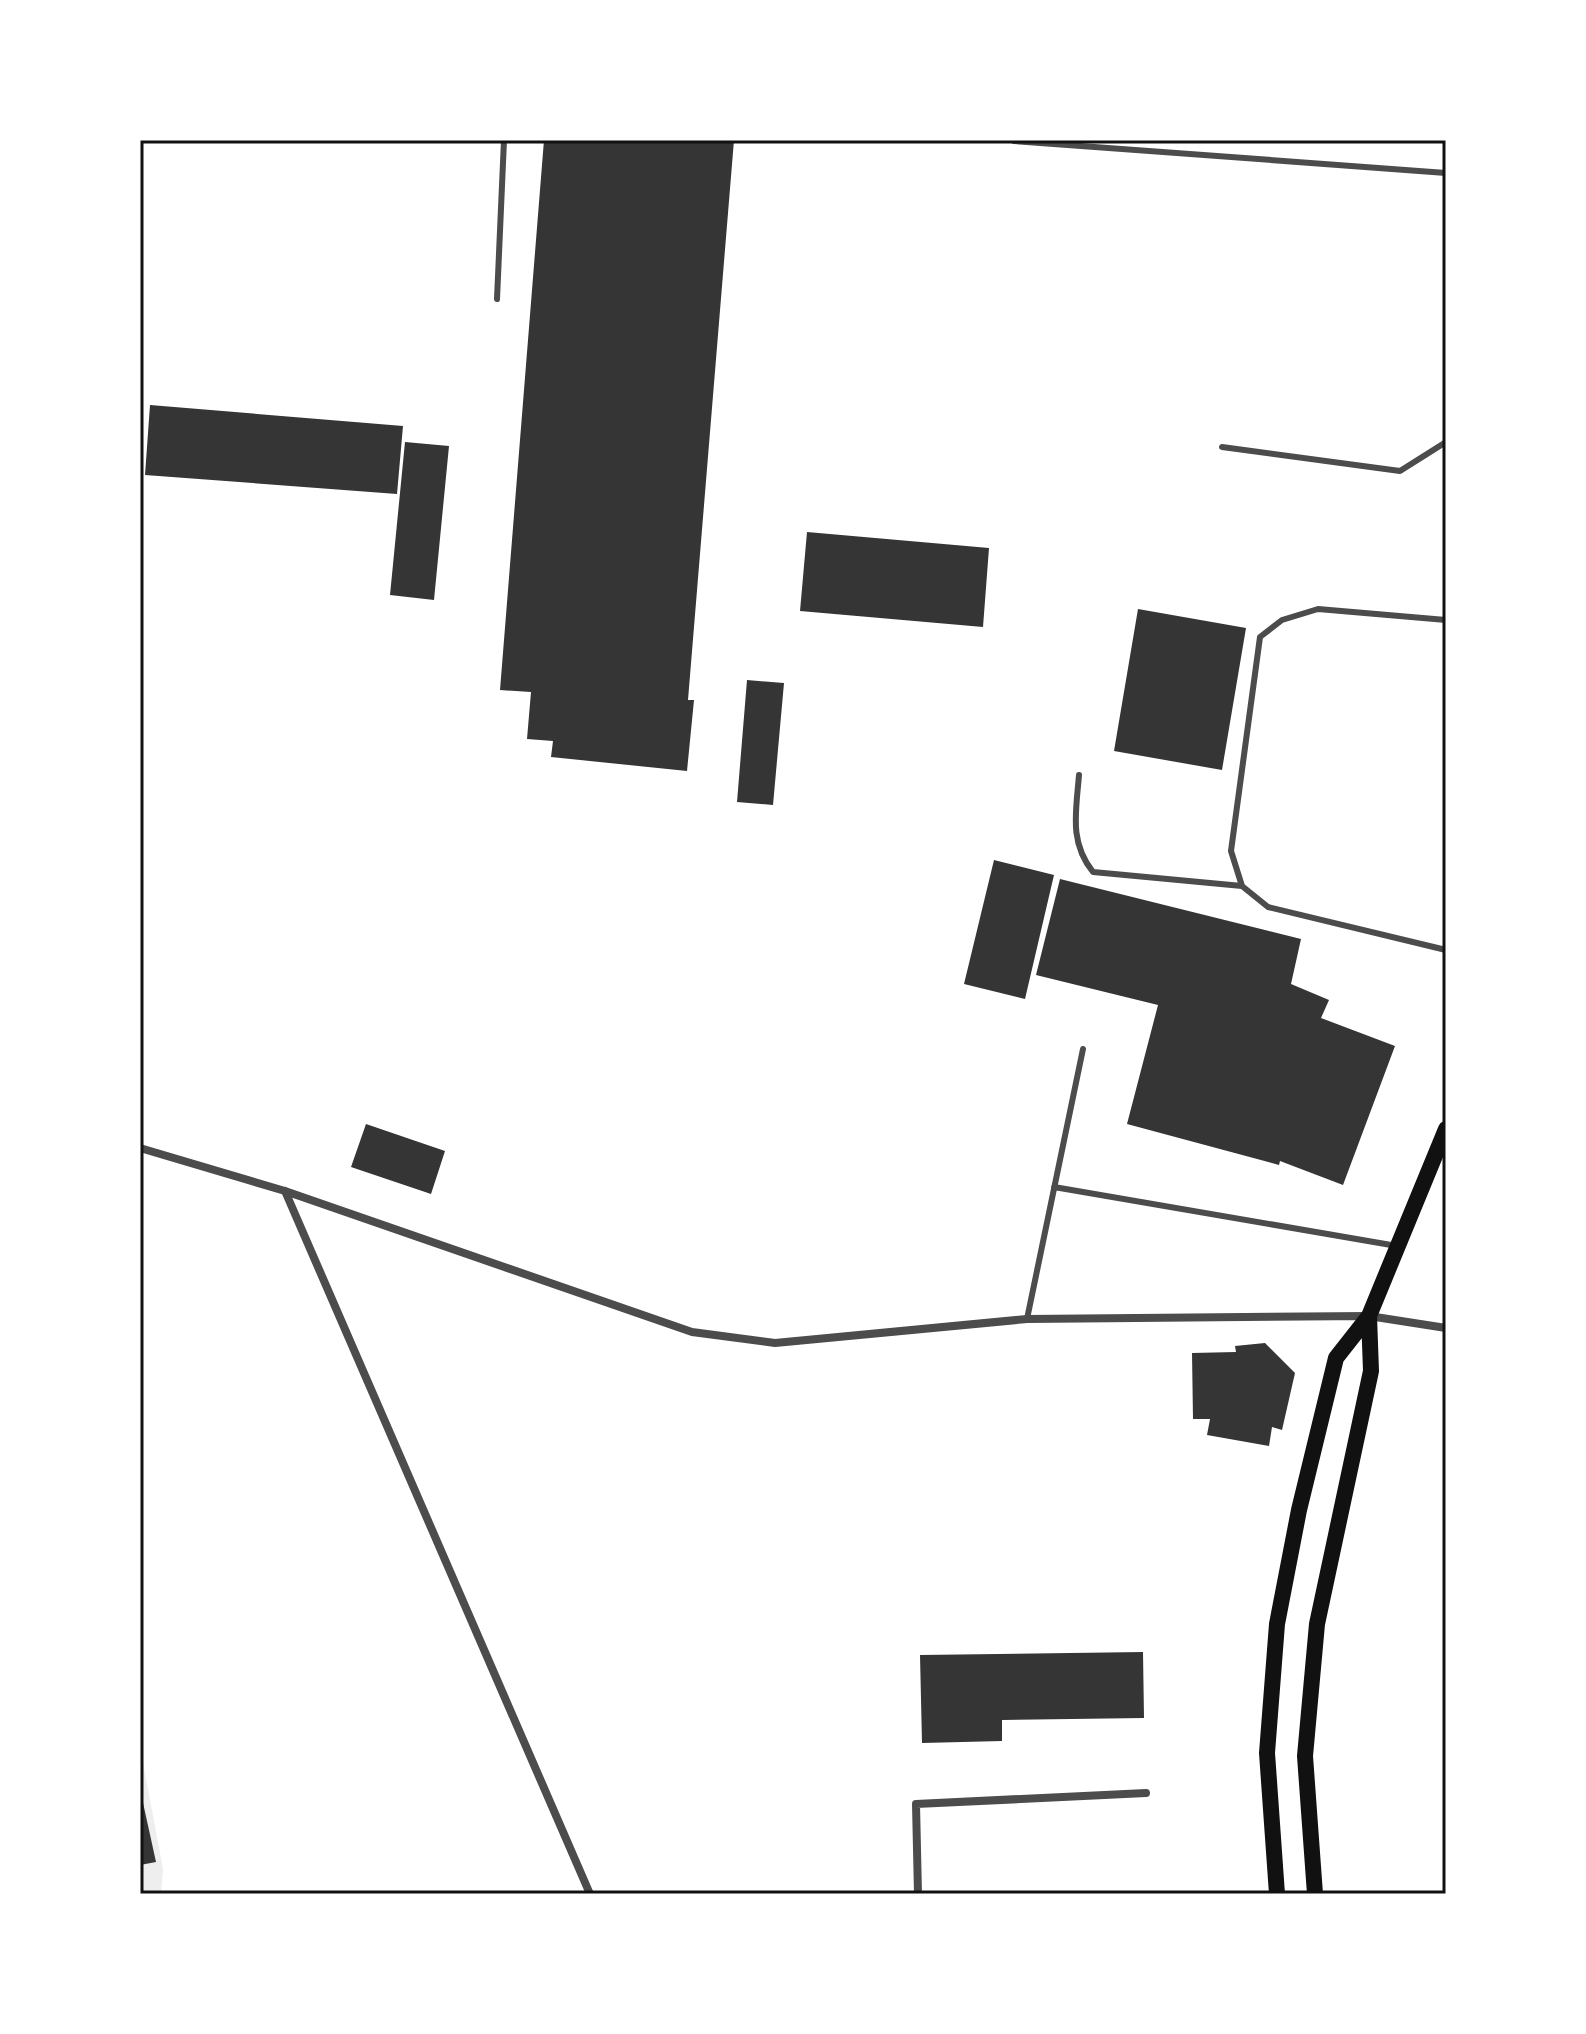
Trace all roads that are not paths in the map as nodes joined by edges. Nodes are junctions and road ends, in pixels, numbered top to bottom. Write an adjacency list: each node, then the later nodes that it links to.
1 (504, 140): 4 (lane)
2 (1014, 141): 3 (lane)
3 (1446, 173)
4 (497, 299)
5 (1446, 442): 6 (lane)
6 (1222, 447)
7 (1446, 620): 9 (lane)
8 (1079, 775): 9 (lane)
9 (1242, 886): 10 (lane)
10 (1446, 950)
11 (1083, 1049): 14 (lane)
12 (1446, 1129): 16 (main road)
13 (140, 1148): 15 (street)
14 (1054, 1187): 16 (lane); 18 (lane)
15 (285, 1191): 18 (street); 21 (street)
16 (1398, 1246): 17 (main road)
17 (1369, 1316): 18 (street); 19 (street); 23 (main road); 24 (main road)
18 (1027, 1319)
19 (1446, 1328)
20 (1146, 1793): 22 (street)
21 (590, 1894)
22 (918, 1894)
23 (1277, 1894)
24 (1315, 1894)

